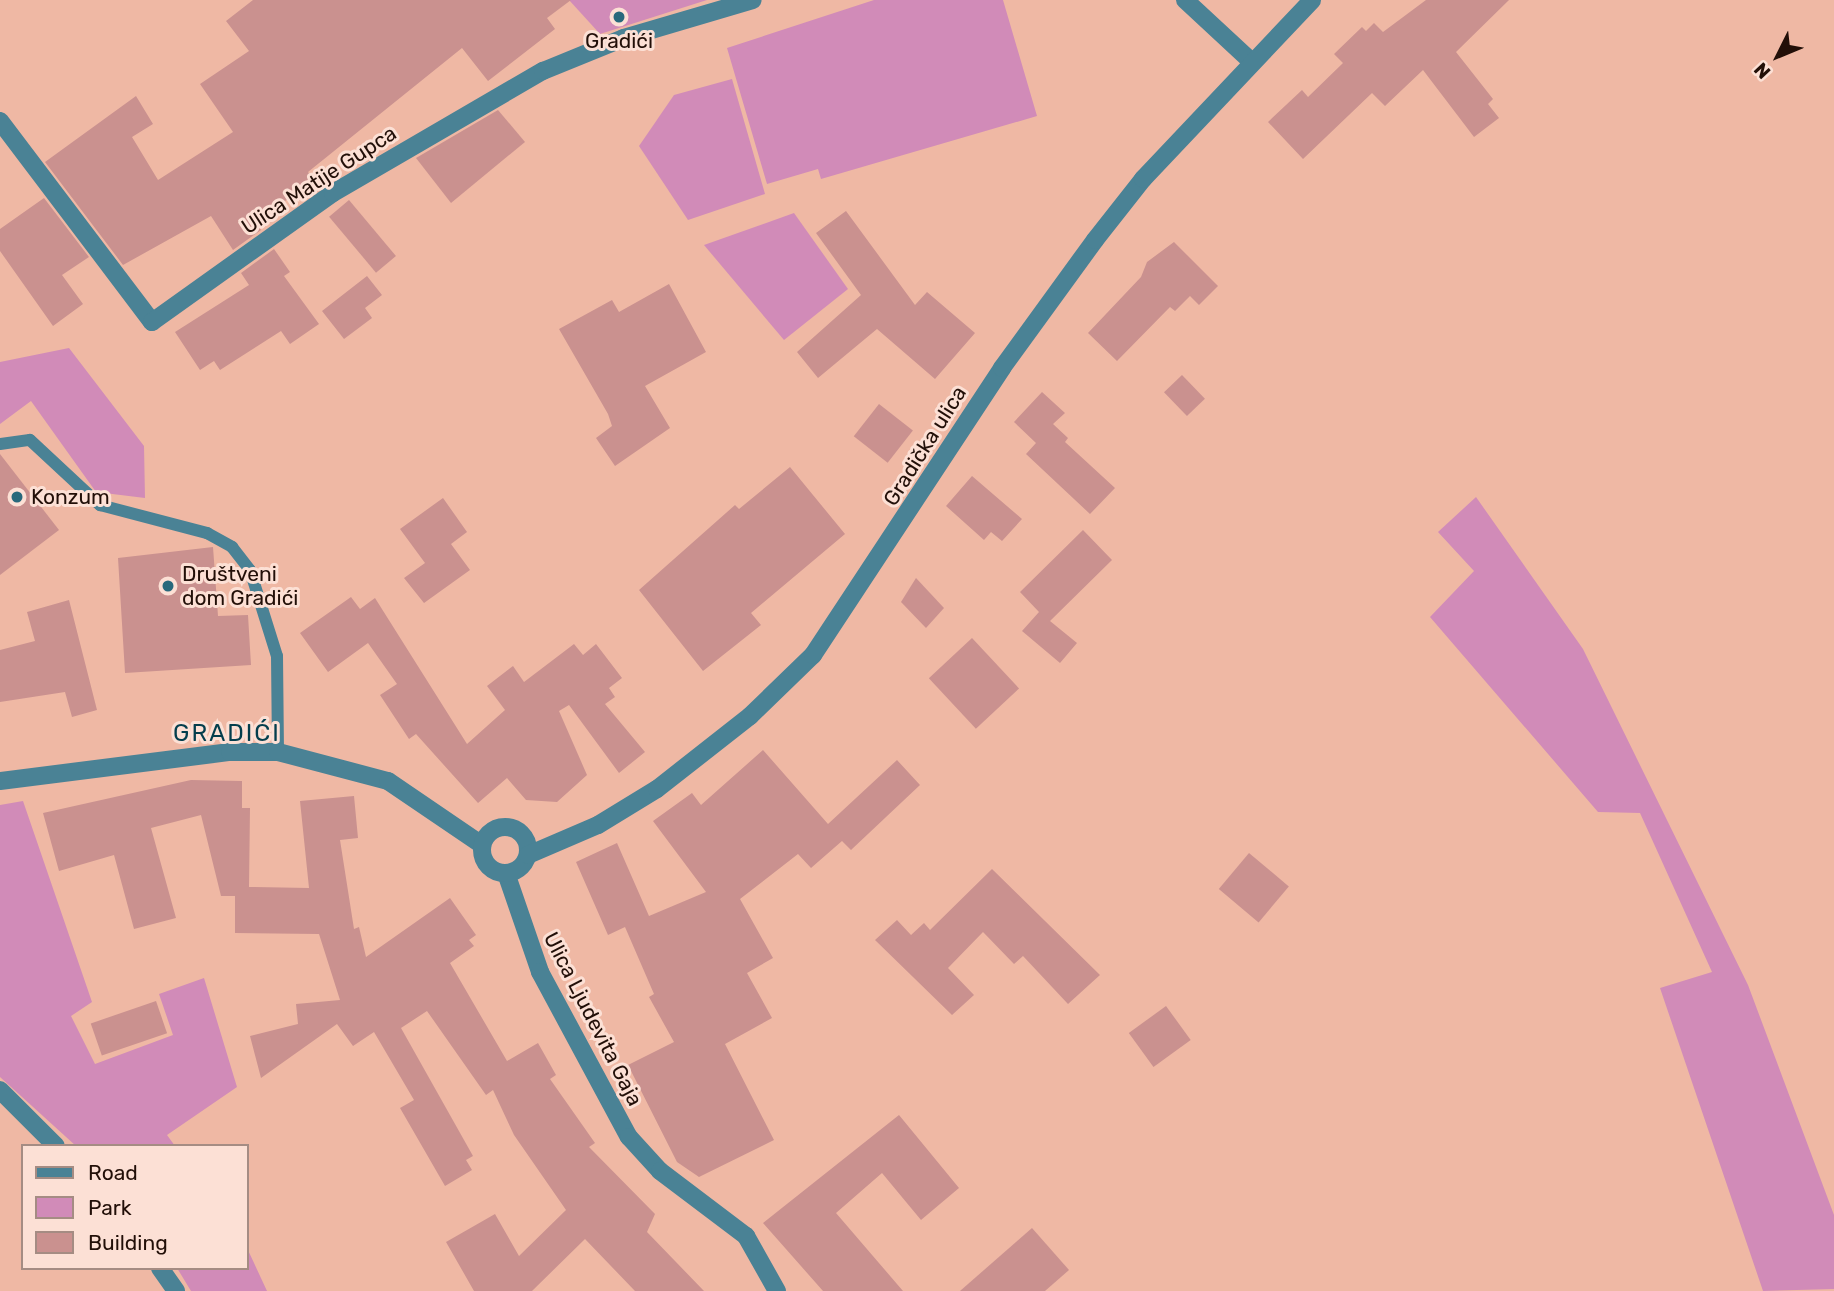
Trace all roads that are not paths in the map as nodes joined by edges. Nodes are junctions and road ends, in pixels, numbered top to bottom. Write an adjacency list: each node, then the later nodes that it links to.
1 (753, 0): 5 (street, Ulica Matije Gupca)
2 (1185, 0): 4 (street)
3 (1312, 0): 4 (street, Gradička ulica)
4 (1252, 62): 10 (street, Gradička ulica)
5 (0, 121)
6 (0, 444): 7 (lane)
7 (278, 752): 8 (street); 9 (street)
8 (0, 782)
9 (482, 845): 10 (street); 11 (street)
10 (528, 855): 11 (street)
11 (506, 873): 16 (street, Ulica Ljudevita Gaja)
12 (0, 1090): 13 (street)
13 (54, 1144)
14 (161, 1270): 15 (street)
15 (176, 1291)
16 (777, 1291)

